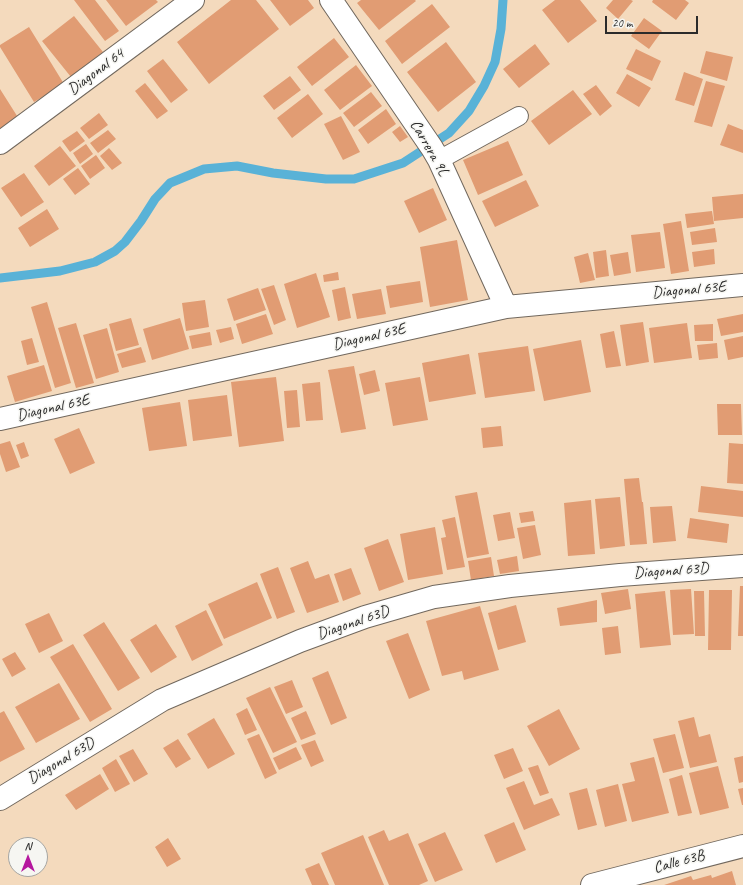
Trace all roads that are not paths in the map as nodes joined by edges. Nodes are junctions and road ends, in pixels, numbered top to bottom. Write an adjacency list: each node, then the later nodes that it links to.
1 (193, 0): 4 (street, Diagonal 64)
2 (331, 0): 5 (street, Carrera 9L)
3 (519, 116): 5 (lane)
4 (0, 143)
5 (434, 150): 7 (street, Carrera 9L)
6 (743, 284): 7 (street, Diagonal 63E)
7 (506, 307): 8 (street, Diagonal 63E)
8 (0, 419)
9 (743, 566): 10 (street, Diagonal 63D)
10 (0, 798)
11 (743, 846): 12 (street, Calle 63B)
12 (592, 885)

